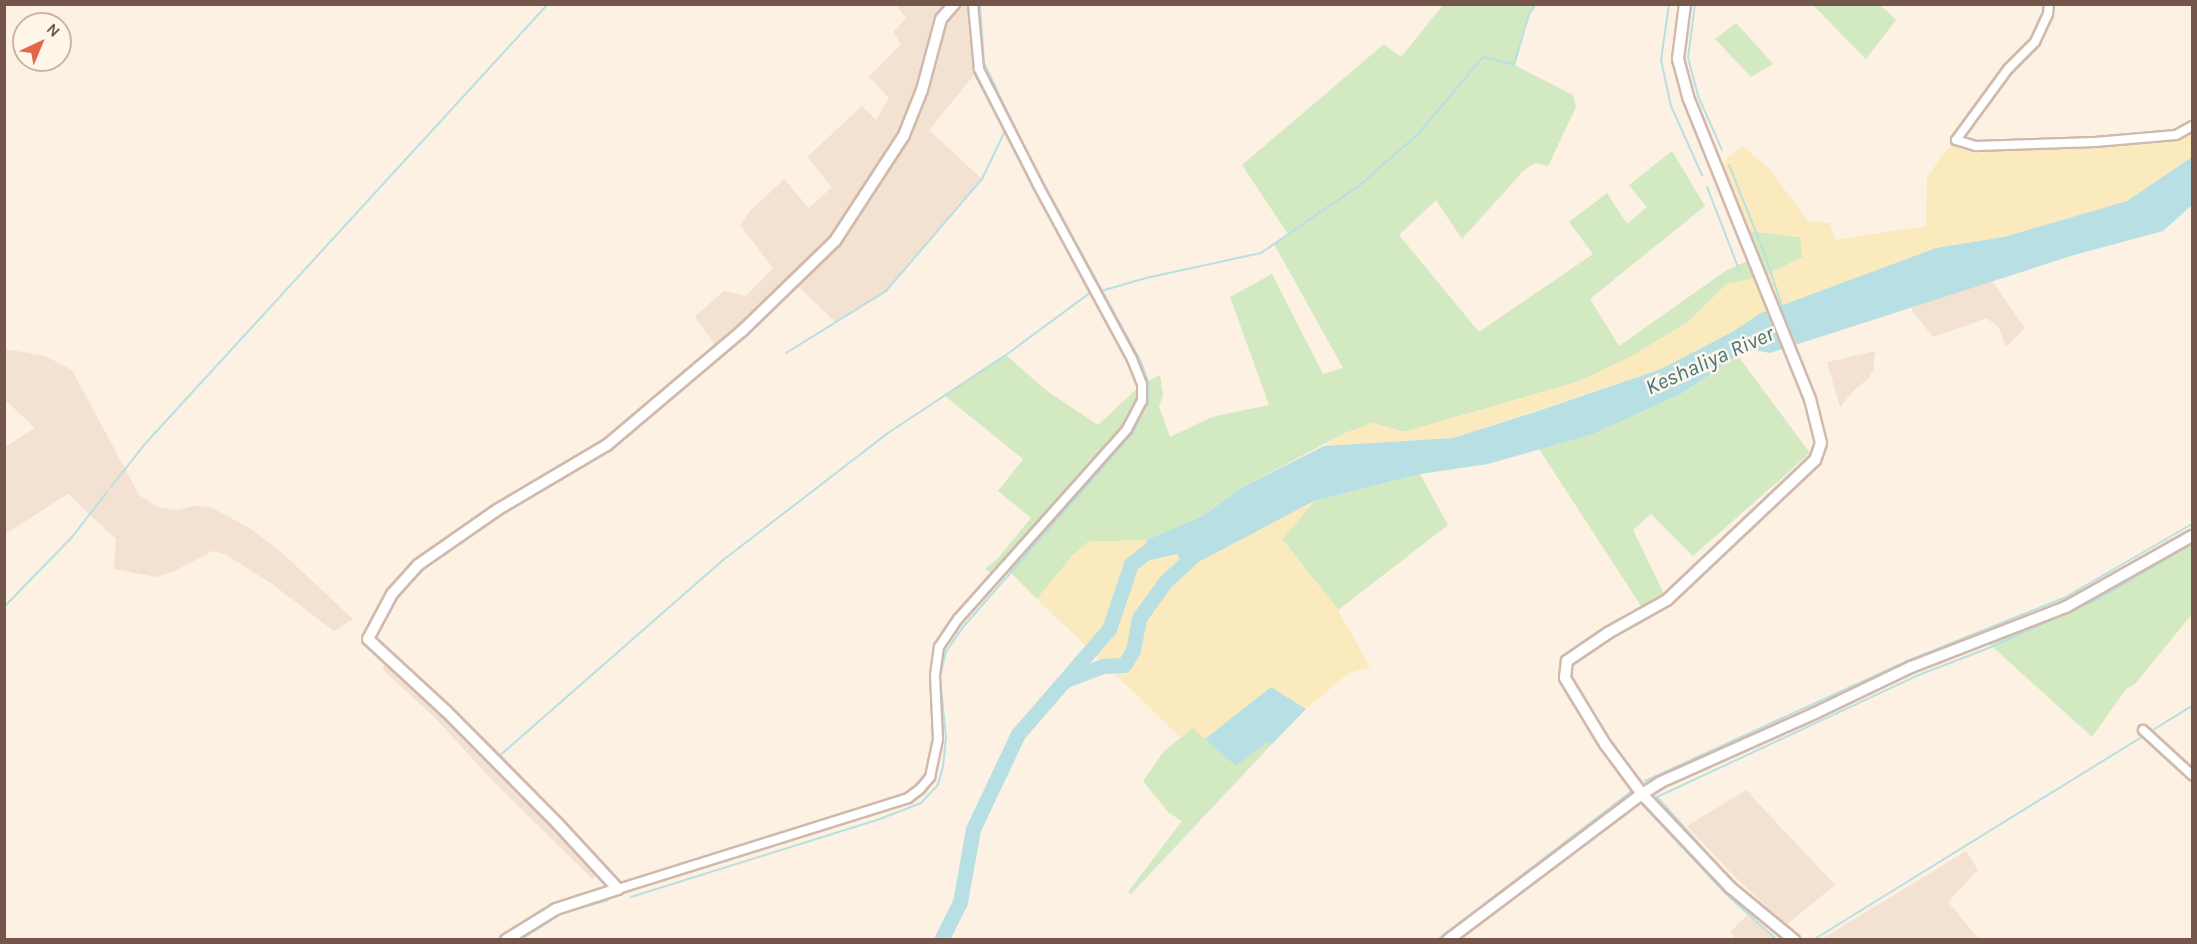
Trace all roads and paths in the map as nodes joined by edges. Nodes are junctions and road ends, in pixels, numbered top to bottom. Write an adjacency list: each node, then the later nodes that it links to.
1 (954, 4): 10 (street)
2 (973, 4): 10 (street)
3 (1685, 4): 9 (street)
4 (2049, 4): 5 (street)
5 (2193, 126)
6 (2193, 536): 9 (street)
7 (2143, 730): 8 (street)
8 (2193, 775)
9 (1642, 794): 12 (street); 13 (street)
10 (618, 889): 11 (street)
11 (506, 939)
12 (1448, 939)
13 (1794, 939)

